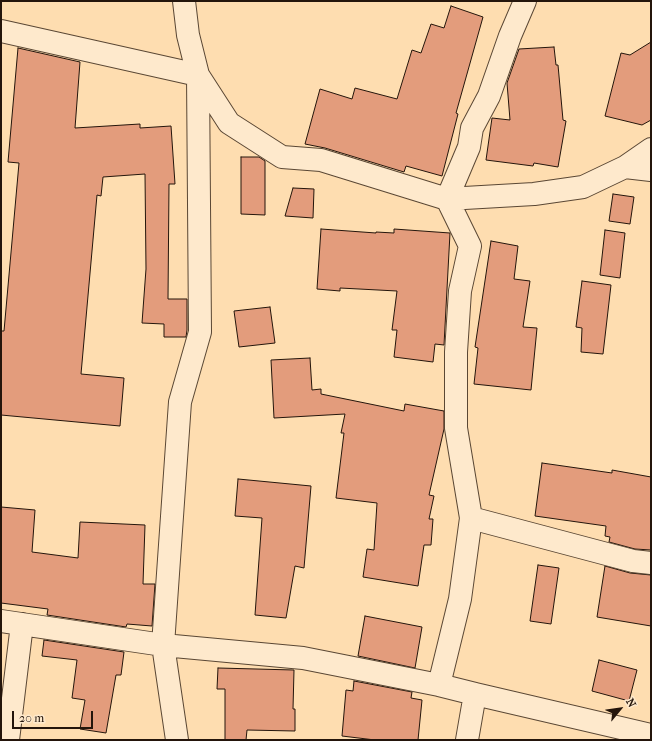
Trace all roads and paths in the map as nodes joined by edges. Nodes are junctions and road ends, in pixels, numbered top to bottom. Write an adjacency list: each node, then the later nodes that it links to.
1 (184, 1): 4 (street)
2 (525, 1): 8 (street)
3 (1, 31): 4 (street)
4 (198, 74): 8 (street); 13 (street)
5 (651, 149): 6 (street)
6 (625, 167): 7 (street); 8 (street)
7 (651, 170)
8 (448, 199): 9 (street)
9 (471, 518): 10 (street); 14 (street)
10 (651, 563)
11 (1, 621): 12 (street)
12 (22, 624): 13 (street); 17 (street)
13 (163, 645): 14 (street); 18 (street)
14 (439, 685): 15 (street)
15 (475, 694): 16 (street); 19 (street)
16 (651, 735)
17 (8, 740)
18 (177, 740)
19 (467, 740)

